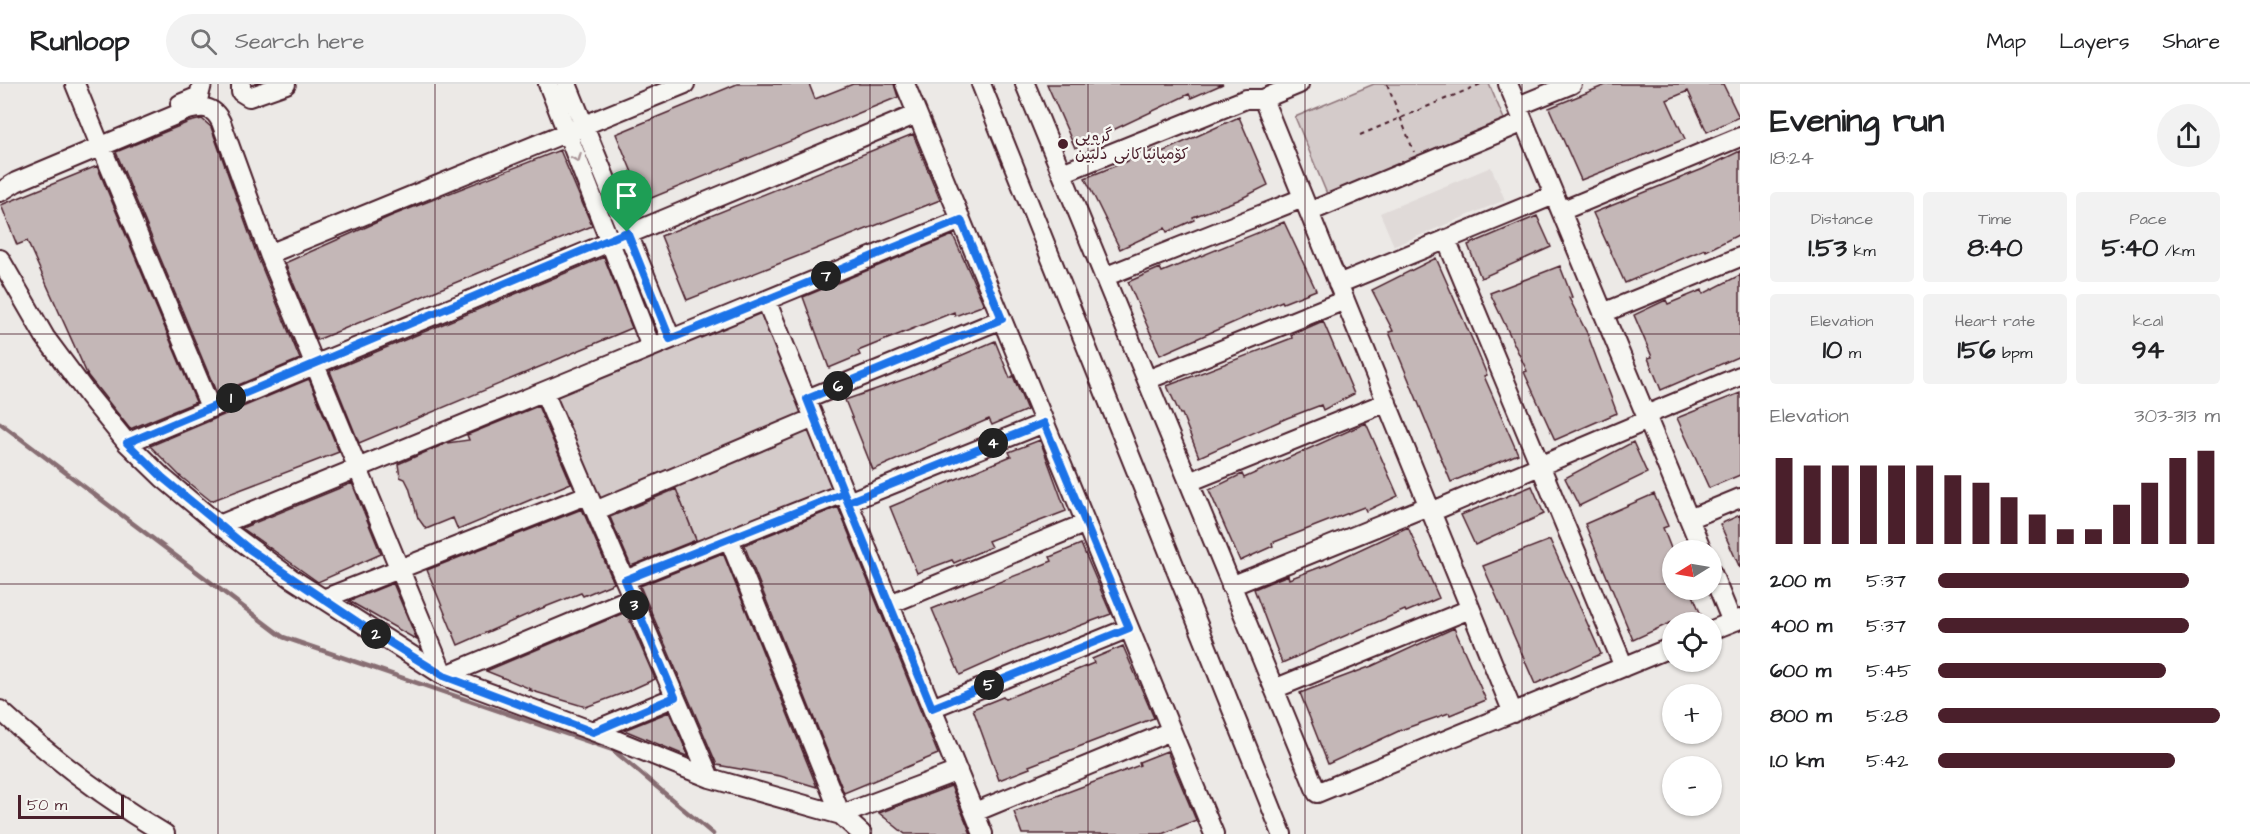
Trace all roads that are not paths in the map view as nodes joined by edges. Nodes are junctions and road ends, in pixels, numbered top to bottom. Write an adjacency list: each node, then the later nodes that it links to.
1 (75, 84): 19 (street)
2 (202, 84): 19 (street)
3 (241, 84): 4 (street)
4 (286, 84)
5 (548, 84): 17 (street)
6 (567, 84): 17 (street)
7 (685, 84): 17 (street)
8 (905, 84): 15 (street)
9 (981, 84): 91 (street)
10 (1025, 84): 20 (street)
11 (1299, 84): 14 (street)
12 (1508, 84): 16 (street)
13 (1572, 84): 16 (street)
14 (1263, 99): 20 (street); 24 (street)
15 (917, 114): 25 (street); 26 (street)
16 (1521, 114): 23 (street); 24 (street)
17 (575, 129): 26 (street); 28 (street, one-way to 28); 29 (street)
18 (1740, 137): 23 (street)
19 (98, 142): 21 (street); 22 (street); 29 (street); 45 (street)
20 (1062, 173): 32 (street)
21 (0, 176)
22 (0, 192)
23 (1558, 203): 27 (street); 35 (street)
24 (1306, 205): 32 (street); 33 (street)
25 (961, 220): 34 (street); 36 (street)
26 (627, 232): 28 (street); 37 (street)
27 (1446, 239): 33 (street); 50 (street)
28 (609, 240): 38 (street); 39 (street)
29 (269, 254): 39 (street)
30 (1740, 256): 35 (street)
31 (0, 259): 49 (street)
32 (1104, 277): 41 (street)
33 (1342, 292): 41 (street); 44 (street)
34 (766, 300): 37 (street); 43 (street)
35 (1603, 313): 47 (street)
36 (1002, 319): 43 (street); 48 (street)
37 (670, 339): 38 (street)
38 (651, 347): 42 (street)
39 (314, 363): 45 (street); 51 (street)
40 (1740, 376): 47 (street)
41 (1147, 380): 52 (street)
42 (544, 392): 51 (street); 55 (street)
43 (807, 399): 46 (street)
44 (1387, 402): 52 (street); 56 (street)
45 (210, 407): 49 (street)
46 (814, 418): 53 (street); 55 (street)
47 (1647, 418): 50 (street); 57 (street)
48 (1044, 423): 53 (street); 58 (street)
49 (127, 443): 59 (street)
50 (1540, 465): 56 (street); 74 (street)
51 (358, 468): 59 (street); 62 (street)
52 (1189, 482): 64 (street)
53 (846, 497): 60 (street); 68 (street)
54 (1740, 498): 57 (street)
55 (591, 503): 62 (street); 63 (street)
56 (1430, 509): 64 (street); 69 (street)
57 (1689, 519): 61 (street)
58 (1086, 523): 68 (street); 72 (street)
59 (219, 525): 67 (street)
60 (729, 539): 63 (street); 86 (street)
61 (1698, 540)
62 (399, 568): 67 (street); 75 (street)
63 (625, 580): 66 (street)
64 (1231, 586): 76 (street)
65 (1722, 593): 70 (street)
66 (631, 598): 75 (street); 77 (street)
67 (323, 599): 75 (street)
68 (890, 604): 78 (street)
69 (1470, 609): 76 (street); 80 (street)
70 (1736, 620): 71 (street)
71 (1722, 626)
72 (1129, 628): 78 (street); 81 (street)
73 (1662, 651): 74 (street)
74 (1624, 667): 80 (street)
75 (444, 676): 82 (street)
76 (1274, 689): 80 (street)
77 (675, 697): 82 (street); 84 (street)
78 (932, 708): 83 (street)
79 (0, 710): 87 (street)
80 (1513, 713)
81 (1171, 731): 85 (street); 90 (street)
82 (593, 732): 84 (street)
83 (958, 771): 85 (street); 86 (street)
84 (710, 778): 86 (street)
85 (975, 812): 89 (street)
86 (841, 815): 88 (street)
87 (165, 834)
88 (862, 834)
89 (983, 834)
90 (1214, 834)
91 (1282, 834)

